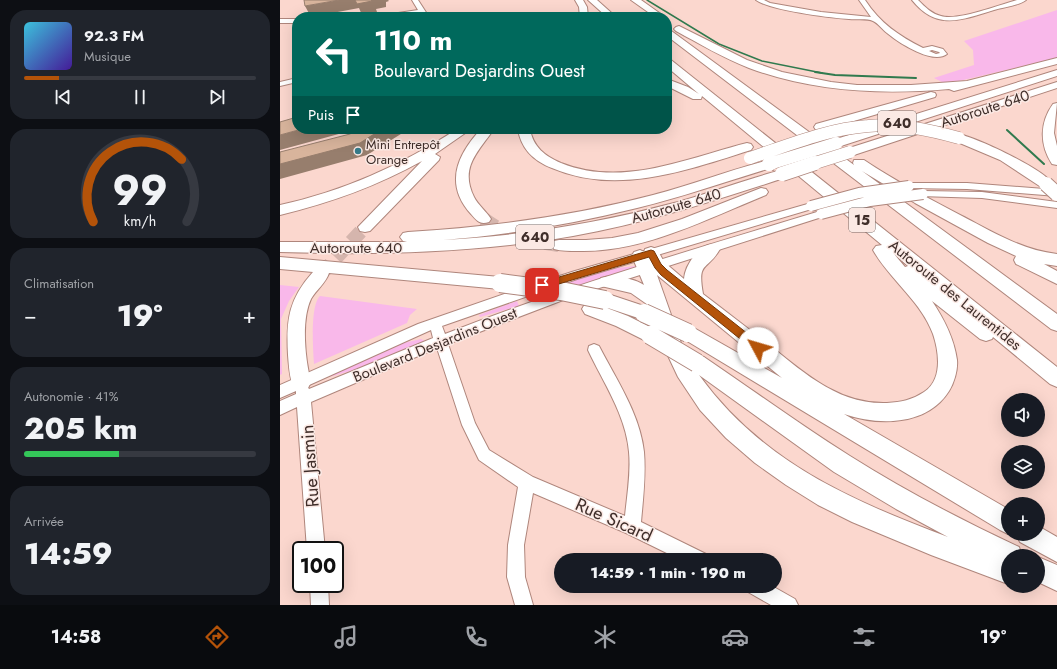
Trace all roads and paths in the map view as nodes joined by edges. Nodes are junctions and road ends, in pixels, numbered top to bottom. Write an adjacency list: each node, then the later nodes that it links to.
1 (415, 0): 10 (street)
2 (579, 0): 11 (highway)
3 (592, 0): 12 (highway)
4 (624, 0): 13 (highway)
5 (635, 0): 14 (highway)
6 (759, 0): 15 (street)
7 (862, 0): 15 (street)
8 (915, 0): 9 (street)
9 (1023, 0)
10 (424, 12)
11 (584, 12)
12 (606, 12)
13 (640, 12)
14 (653, 12)
15 (874, 19): 19 (street)
16 (280, 21): 17 (street)
17 (292, 21)
18 (673, 29): 26 (highway); 35 (highway, 15); 48 (highway)
19 (925, 52)
20 (1057, 61): 26 (highway)
21 (672, 66): 61 (highway, Autoroute des Laurentides / 15)
22 (1057, 73): 41 (highway, Autoroute 640 / 640, bridge)
23 (292, 81): 24 (street)
24 (280, 84)
25 (672, 84): 47 (highway)
26 (964, 84): 33 (highway)
27 (1057, 85): 36 (highway, Autoroute 640 / 640, bridge)
28 (1057, 106): 34 (highway)
29 (458, 134): 39 (highway)
30 (460, 134): 42 (highway)
31 (484, 134): 40 (highway)
32 (525, 134): 33 (highway)
33 (749, 153): 37 (highway, bridge); 41 (highway)
34 (1057, 161)
35 (848, 168): 52 (highway); 58 (highway, 15)
36 (785, 177): 44 (highway); 45 (highway, Autoroute 640 / 640)
37 (1057, 193): 49 (street, Boulevard Desjardins Ouest, bridge)
38 (1057, 204): 46 (street, Boulevard Desjardins Ouest, bridge)
39 (280, 210)
40 (484, 219)
41 (559, 220): 43 (highway, Autoroute 640 / 640)
42 (365, 227)
43 (280, 236)
44 (559, 246)
45 (280, 247)
46 (712, 249): 49 (street, Boulevard Desjardins Ouest); 54 (highway)
47 (881, 250): 54 (highway); 62 (highway)
48 (1057, 260)
49 (649, 261): 53 (street, Boulevard Desjardins Ouest); 54 (highway); 56 (highway); 57 (street, Boulevard Desjardins Ouest)
50 (280, 262): 55 (highway, bridge)
51 (321, 274): 63 (highway)
52 (1057, 278)
53 (607, 282): 56 (highway); 59 (street, Boulevard Desjardins Ouest)
54 (695, 297)
55 (598, 304): 56 (highway); 72 (highway, bridge)
56 (650, 307): 67 (highway, bridge); 74 (highway)
57 (435, 324): 59 (street, Rue Sicard); 63 (street, Boulevard Desjardins Ouest)
58 (1057, 324)
59 (441, 341): 63 (street, Boulevard Desjardins Ouest); 66 (street, Rue Sicard)
60 (594, 350): 68 (street)
61 (1057, 378)
62 (1057, 385)
63 (303, 390): 64 (street, Boulevard Desjardins Ouest); 65 (street, Boulevard Desjardins Ouest); 69 (street, Rue Jasmin)
64 (280, 392)
65 (280, 408)
66 (527, 483): 68 (street, Rue Sicard); 83 (street)
67 (1001, 518)
68 (632, 527): 73 (street, Rue Sicard)
69 (315, 541)
70 (1041, 541): 71 (highway)
71 (1057, 550)
72 (1001, 552)
73 (686, 553)
74 (1001, 569)
75 (1045, 572): 76 (highway)
76 (1057, 578)
77 (1045, 582): 78 (highway)
78 (1057, 586)
79 (319, 593): 82 (street)
80 (766, 593): 81 (street)
81 (782, 603)
82 (320, 605)
83 (524, 605)

